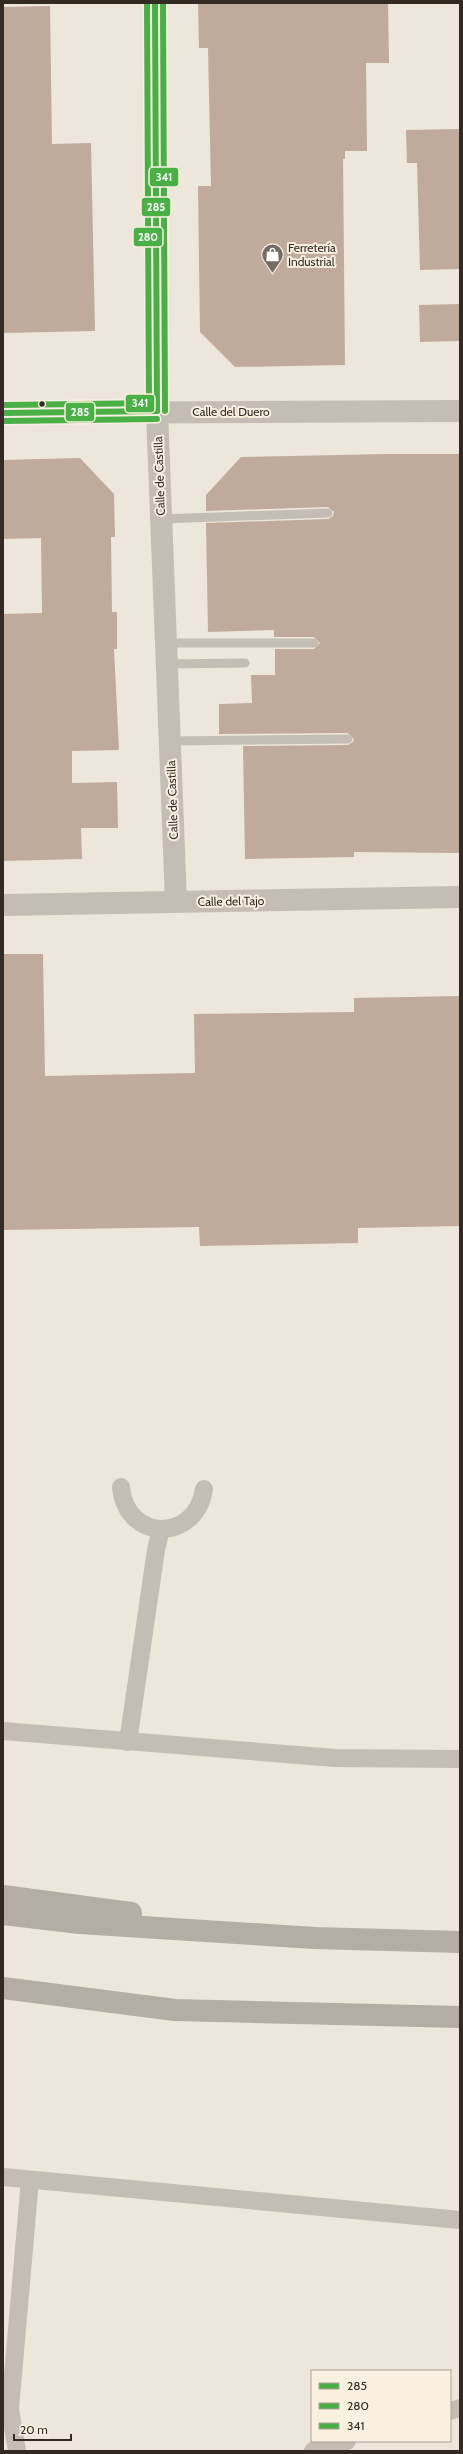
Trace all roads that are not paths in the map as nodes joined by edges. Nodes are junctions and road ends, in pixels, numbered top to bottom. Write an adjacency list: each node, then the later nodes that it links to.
1 (155, 3): 3 (street, Calle de Castilla)
2 (460, 410): 3 (street, Calle del Duero)
3 (157, 411): 4 (street, Calle del Duero); 6 (street, Calle de Castilla)
4 (3, 413)
5 (328, 513): 6 (lane)
6 (161, 519): 8 (street, Calle de Castilla)
7 (314, 643): 8 (lane)
8 (166, 653): 9 (lane); 11 (street, Calle de Castilla)
9 (244, 663)
10 (348, 739): 11 (lane)
11 (170, 741): 13 (street, Calle de Castilla)
12 (460, 896): 13 (street, Calle del Tajo)
13 (176, 902): 14 (street, Calle del Tajo)
14 (3, 905)
15 (121, 1487): 17 (street)
16 (204, 1488): 17 (street)
17 (161, 1529): 19 (street)
18 (3, 1731): 19 (street)
19 (128, 1742): 20 (street)
20 (460, 1759)
21 (3, 1896): 23 (highway)
22 (3, 1914): 23 (highway)
23 (315, 1938): 24 (highway)
24 (460, 1942)
25 (3, 1988): 27 (highway)
26 (3, 1998): 27 (highway)
27 (175, 2010): 28 (highway)
28 (460, 2017)
29 (3, 2177): 30 (street)
30 (30, 2180): 31 (street); 33 (street)
31 (460, 2220)
32 (344, 2442): 34 (street)
33 (17, 2451)
34 (313, 2451)

